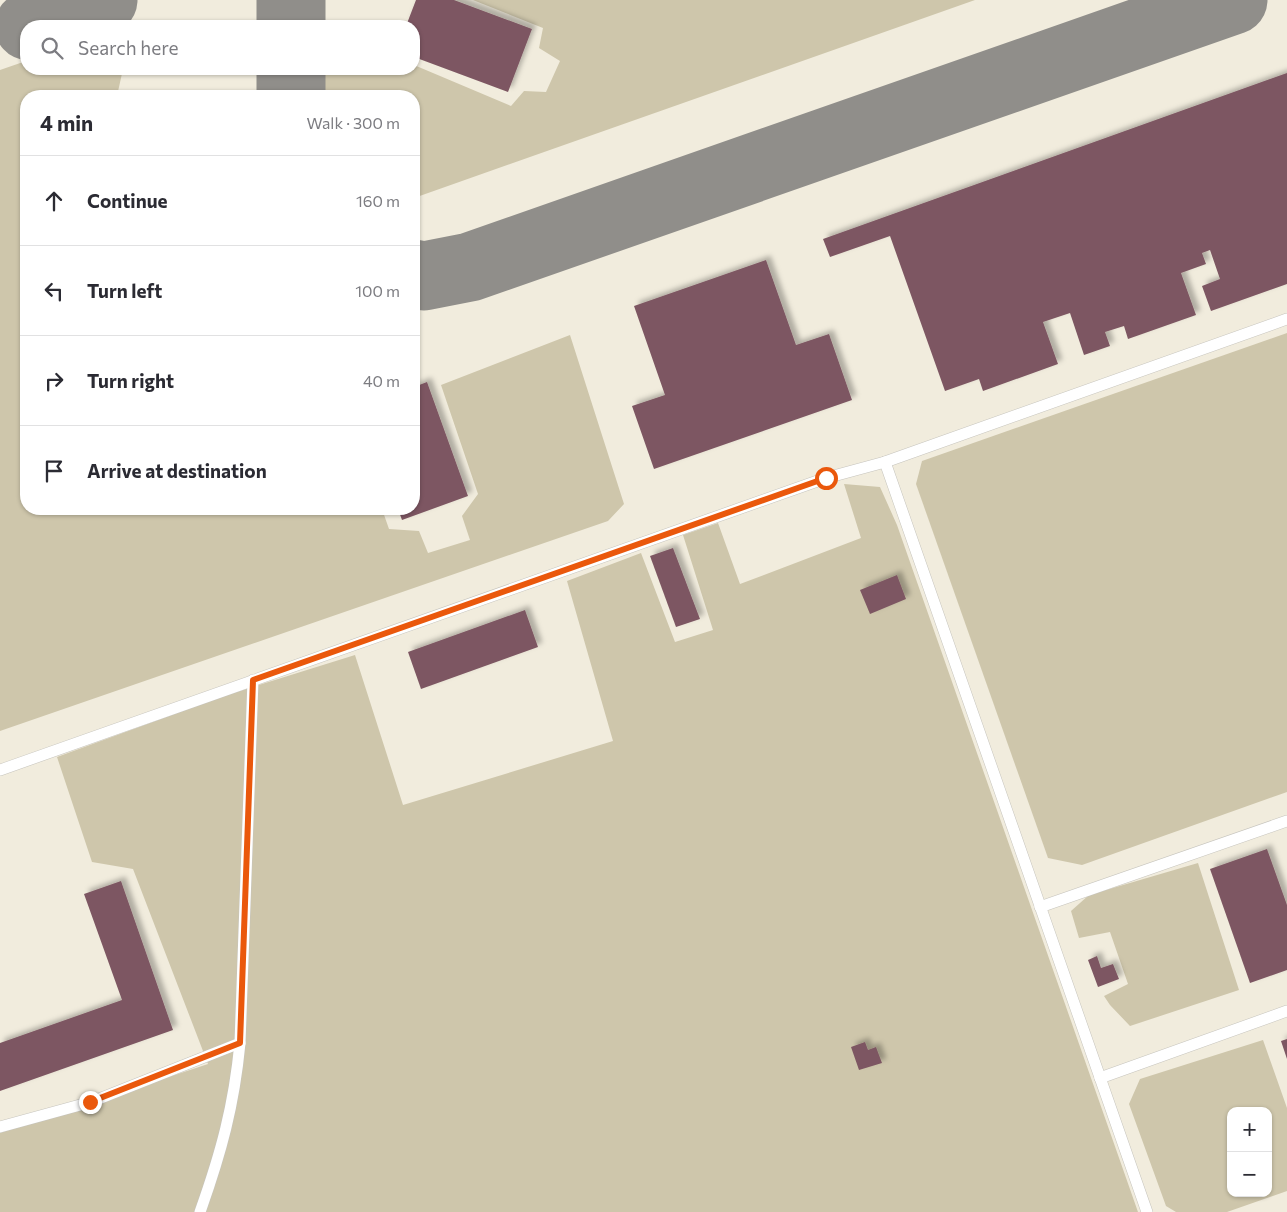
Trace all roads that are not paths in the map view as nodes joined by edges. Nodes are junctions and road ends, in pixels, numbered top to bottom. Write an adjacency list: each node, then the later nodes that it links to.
1 (1287, 319): 2 (lane)
2 (885, 462): 3 (lane); 6 (lane)
3 (253, 680): 4 (lane); 8 (lane)
4 (0, 770)
5 (1287, 821): 6 (lane)
6 (1040, 907): 9 (lane)
7 (1287, 1011): 9 (lane)
8 (240, 1043): 10 (lane); 11 (lane)
9 (1100, 1078): 12 (lane)
10 (0, 1127)
11 (200, 1212)
12 (1147, 1212)

